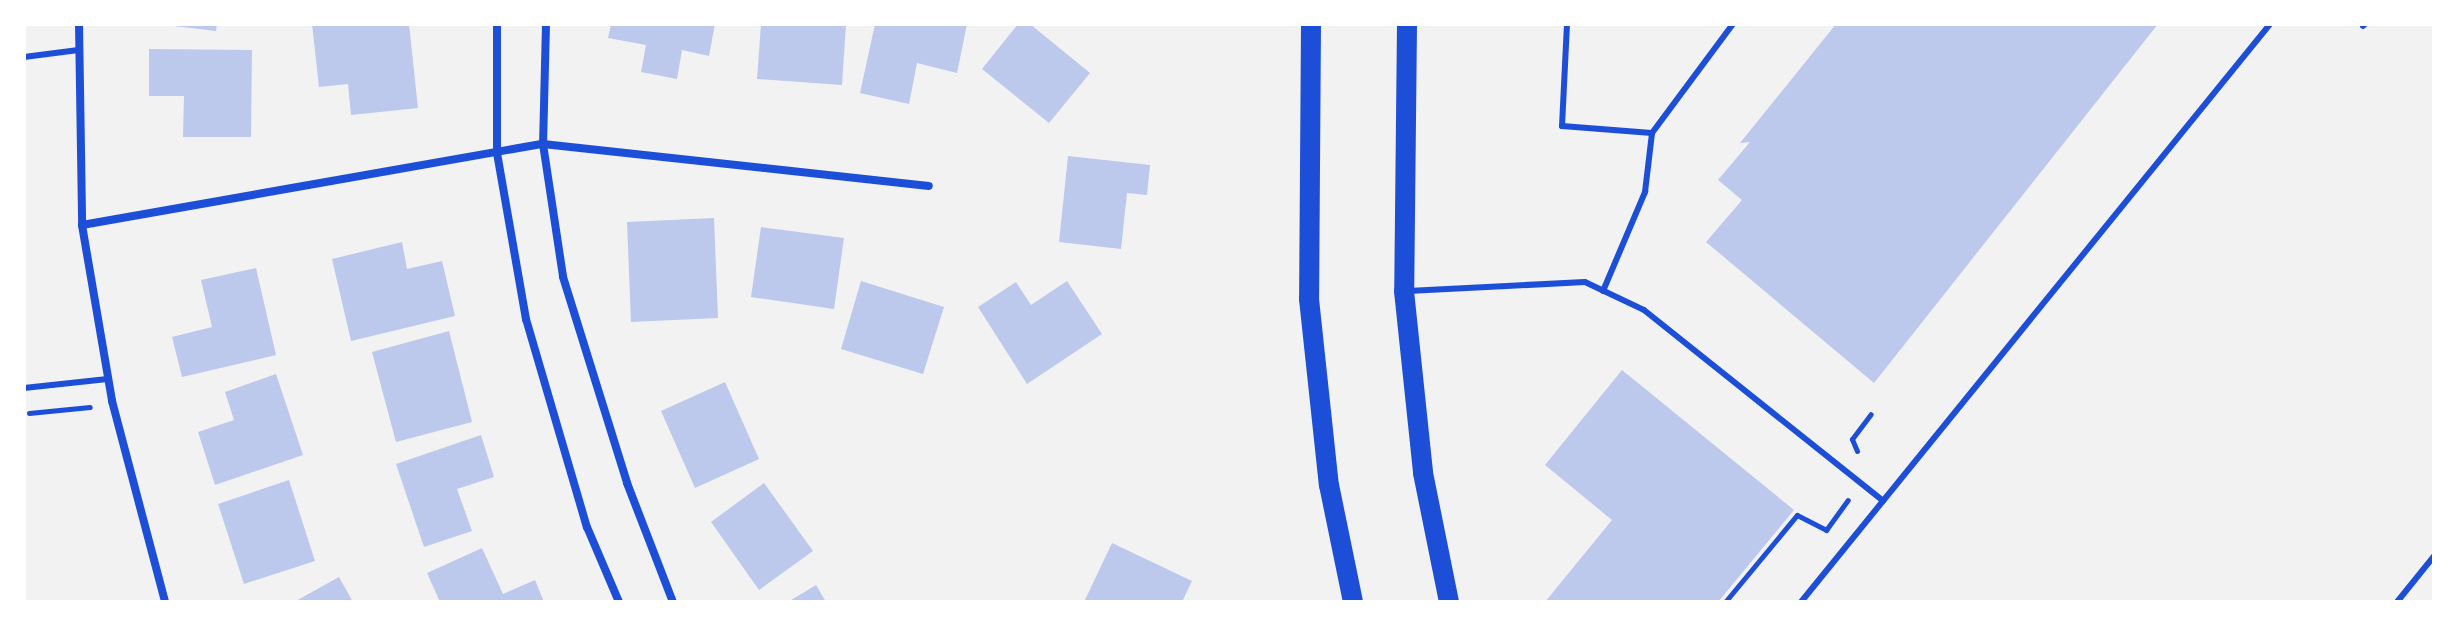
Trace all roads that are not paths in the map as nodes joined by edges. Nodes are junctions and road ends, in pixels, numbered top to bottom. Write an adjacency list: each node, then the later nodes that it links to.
1 (79, 24): 9 (street)
2 (497, 24): 13 (street)
3 (546, 24): 12 (street)
4 (1311, 24): 25 (main road)
5 (1407, 24): 16 (main road)
6 (1567, 24): 11 (lane)
7 (1733, 24): 11 (lane)
8 (2270, 24): 20 (lane)
9 (79, 50): 10 (lane); 15 (street)
10 (24, 57)
11 (1652, 133): 17 (lane)
12 (543, 144): 13 (street); 14 (street); 24 (street)
13 (497, 153): 15 (street); 23 (street)
14 (929, 186)
15 (82, 225): 18 (street)
16 (1404, 291): 17 (lane); 26 (main road)
17 (1603, 291): 20 (lane)
18 (108, 379): 19 (lane); 22 (street)
19 (24, 388)
20 (1883, 501): 27 (lane)
21 (2434, 556): 28 (lane)
22 (165, 602)
23 (619, 602)
24 (673, 602)
25 (1353, 602)
26 (1449, 602)
27 (1801, 602)
28 (2397, 602)

